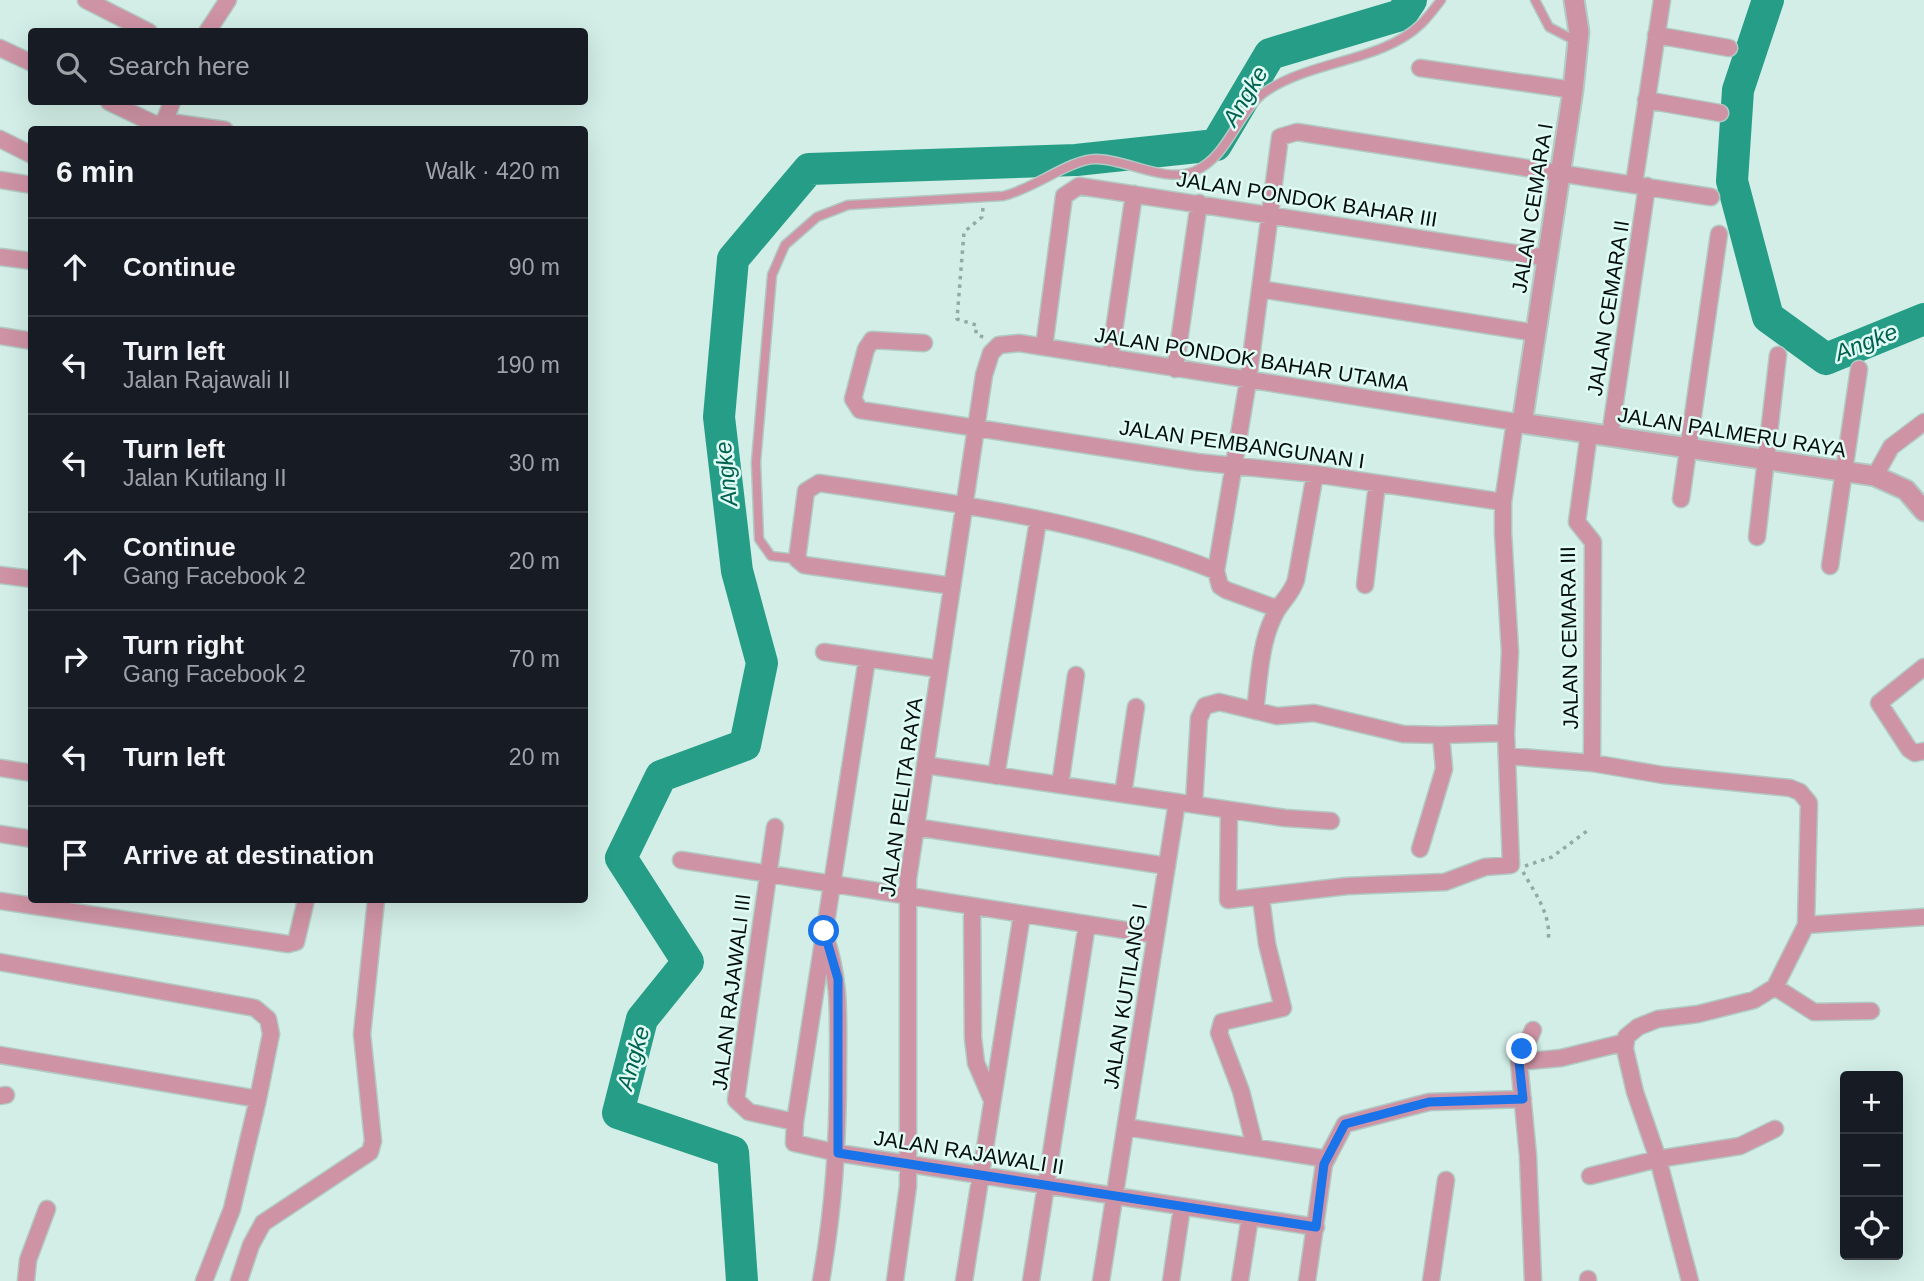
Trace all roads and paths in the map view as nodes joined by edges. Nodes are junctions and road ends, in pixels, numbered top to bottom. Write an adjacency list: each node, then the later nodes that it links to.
1 (86, 0): 9 (street)
2 (228, 0): 10 (street)
3 (1441, 0): 30 (lane)
4 (1535, 0): 12 (lane)
5 (1574, 0): 8 (street, JALAN CEMARA I)
6 (1586, 0): 8 (street)
7 (1662, 0): 11 (street, JALAN CEMARA II)
8 (1578, 21): 12 (street, JALAN CEMARA I)
9 (141, 28)
10 (210, 28)
11 (1656, 35): 14 (street); 18 (street, JALAN CEMARA II)
12 (1578, 43): 17 (street, JALAN CEMARA I)
13 (0, 48): 15 (street)
14 (1729, 48)
15 (28, 61)
16 (1420, 68): 17 (street)
17 (1573, 90): 25 (street, JALAN CEMARA I)
18 (1646, 100): 21 (street); 28 (street, JALAN CEMARA II)
19 (116, 105): 22 (street)
20 (171, 105): 22 (street)
21 (1720, 113)
22 (162, 126)
23 (0, 139): 24 (street)
24 (28, 153)
25 (1560, 171): 28 (street); 33 (street); 36 (street, JALAN CEMARA I)
26 (0, 180): 27 (street)
27 (28, 184)
28 (1641, 185): 31 (street); 54 (street, JALAN CEMARA II)
29 (1134, 194): 32 (street, JALAN PONDOK BAHAR III); 44 (street, JALAN PONDOK BAHAR III); 46 (street)
30 (983, 197): 43 (path); 68 (lane)
31 (1711, 197)
32 (1199, 203): 33 (street, JALAN PONDOK BAHAR III); 47 (street)
33 (1269, 214): 36 (street, JALAN PONDOK BAHAR III); 38 (street)
34 (1719, 233): 55 (street)
35 (0, 257): 37 (street)
36 (1547, 258): 39 (street, JALAN CEMARA I)
37 (28, 260)
38 (1260, 289): 39 (street); 49 (street)
39 (1536, 333): 51 (street, JALAN CEMARA I)
40 (0, 336): 41 (street)
41 (28, 340)
42 (924, 343): 52 (street, JALAN PEMBANGUNAN I)
43 (1007, 343): 44 (street, JALAN PONDOK BAHAR UTAMA); 52 (street, JALAN PELITA RAYA)
44 (1044, 347): 46 (street, JALAN PONDOK BAHAR UTAMA)
45 (1778, 355): 56 (street)
46 (1110, 358): 47 (street, JALAN PONDOK BAHAR UTAMA)
47 (1175, 369): 49 (street, JALAN PONDOK BAHAR UTAMA)
48 (1859, 369): 58 (street)
49 (1248, 381): 51 (street, JALAN PONDOK BAHAR UTAMA); 57 (street)
50 (1924, 422): 60 (street)
51 (1519, 423): 53 (street, JALAN PALMERU RAYA); 63 (street, JALAN CEMARA I)
52 (976, 426): 57 (street, JALAN PEMBANGUNAN I); 64 (street, JALAN PELITA RAYA)
53 (1589, 433): 54 (street, JALAN PALMERU RAYA); 87 (street, JALAN CEMARA III)
54 (1610, 436): 55 (street, JALAN PALMERU RAYA)
55 (1688, 448): 56 (street, JALAN PALMERU RAYA); 62 (street)
56 (1766, 460): 58 (street, JALAN PALMERU RAYA); 67 (street)
57 (1236, 466): 59 (street, JALAN PEMBANGUNAN I); 70 (street)
58 (1844, 472): 60 (street, JALAN PALMERU RAYA); 69 (street)
59 (1315, 474): 61 (street, JALAN PEMBANGUNAN I); 75 (street)
60 (1875, 476): 65 (street, JALAN PALMERU RAYA)
61 (1377, 484): 63 (street, JALAN PEMBANGUNAN I); 73 (street)
62 (1681, 499)
63 (1503, 502): 83 (street, JALAN CEMARA I)
64 (964, 505): 66 (street); 68 (street); 74 (street, JALAN PELITA RAYA)
65 (1924, 510)
66 (1038, 521): 70 (street); 91 (street)
67 (1756, 537)
68 (797, 559): 74 (street)
69 (1830, 566)
70 (1216, 571): 75 (street)
71 (0, 575): 72 (street)
72 (28, 578)
73 (1365, 585)
74 (952, 586): 79 (street, JALAN PELITA RAYA)
75 (1278, 609): 82 (street)
76 (824, 652): 77 (street)
77 (867, 659): 79 (street); 106 (street)
78 (1924, 667): 85 (street)
79 (939, 668): 88 (street, JALAN PELITA RAYA)
80 (1076, 675): 92 (street)
81 (1136, 707): 93 (street)
82 (1255, 711): 84 (street); 94 (street, JALAN KUTILANG I)
83 (1506, 733): 84 (street); 86 (street, JALAN CEMARA I)
84 (1441, 735): 102 (street)
85 (1924, 751)
86 (1507, 756): 87 (street); 108 (street, JALAN CEMARA I)
87 (1592, 763): 118 (street)
88 (925, 765): 91 (street); 98 (street, JALAN PELITA RAYA)
89 (0, 768): 90 (street)
90 (28, 772)
91 (996, 776): 92 (street)
92 (1060, 785): 93 (street)
93 (1123, 794): 94 (street)
94 (1186, 803): 95 (street); 104 (street, JALAN KUTILANG I)
95 (1229, 810): 96 (street); 108 (street)
96 (1331, 821)
97 (775, 827): 105 (street, JALAN RAJAWALI III)
98 (915, 827): 104 (street); 107 (street, JALAN PELITA RAYA)
99 (1587, 831): 121 (path)
100 (0, 834): 101 (street)
101 (28, 838)
102 (1420, 849)
103 (681, 860): 105 (street)
104 (1167, 866): 120 (street, JALAN KUTILANG I)
105 (767, 874): 106 (street); 134 (street, JALAN RAJAWALI III)
106 (831, 884): 107 (street); 119 (street)
107 (907, 896): 114 (street); 140 (street, JALAN PELITA RAYA)
108 (1261, 898): 137 (street)
109 (0, 901): 110 (street)
110 (28, 903)
111 (305, 903): 113 (street)
112 (376, 903): 153 (street)
113 (45, 904)
114 (972, 906): 115 (street); 126 (street)
115 (1021, 914): 117 (street); 127 (street)
116 (1924, 917): 118 (street)
117 (1087, 924): 120 (street); 145 (street)
118 (1806, 925): 123 (street)
119 (824, 931): 134 (street); 138 (street)
120 (1156, 935): 135 (street, JALAN KUTILANG I)
121 (1548, 940)
122 (0, 962): 131 (street)
123 (1775, 987): 124 (street); 128 (street)
124 (1871, 1011)
125 (1533, 1030): 130 (street)
126 (973, 1038): 127 (street); 133 (street)
127 (1002, 1039): 133 (street)
128 (1626, 1042): 130 (street); 139 (street)
129 (0, 1055): 131 (street)
130 (1519, 1062): 132 (street)
131 (258, 1099): 152 (street)
132 (1523, 1099): 141 (street); 163 (street)
133 (992, 1100): 142 (street)
134 (795, 1122): 138 (street, JALAN RAJAWALI II)
135 (1126, 1127): 137 (street); 146 (street, JALAN KUTILANG I)
136 (1775, 1129): 139 (street)
137 (1255, 1147): 141 (street)
138 (838, 1153): 140 (street, JALAN RAJAWALI II); 154 (street)
139 (1658, 1159): 143 (street); 164 (street)
140 (908, 1164): 142 (street, JALAN RAJAWALI II); 155 (street, JALAN PELITA RAYA)
141 (1324, 1164): 150 (street)
142 (980, 1175): 145 (street, JALAN RAJAWALI II); 156 (street)
143 (1590, 1176)
144 (1446, 1180): 162 (street)
145 (1046, 1186): 146 (street, JALAN RAJAWALI II); 157 (street)
146 (1115, 1196): 147 (street, JALAN RAJAWALI II); 158 (street, JALAN KUTILANG I)
147 (1182, 1207): 149 (street, JALAN RAJAWALI II); 159 (street)
148 (47, 1209): 151 (street)
149 (1250, 1217): 150 (street, JALAN RAJAWALI II); 160 (street)
150 (1316, 1227): 161 (street)
151 (26, 1281)
152 (204, 1281)
153 (239, 1281)
154 (821, 1281)
155 (895, 1281)
156 (964, 1281)
157 (1031, 1281)
158 (1101, 1281)
159 (1171, 1281)
160 (1240, 1281)
161 (1307, 1281)
162 (1431, 1281)
163 (1532, 1281)
164 (1690, 1281)

